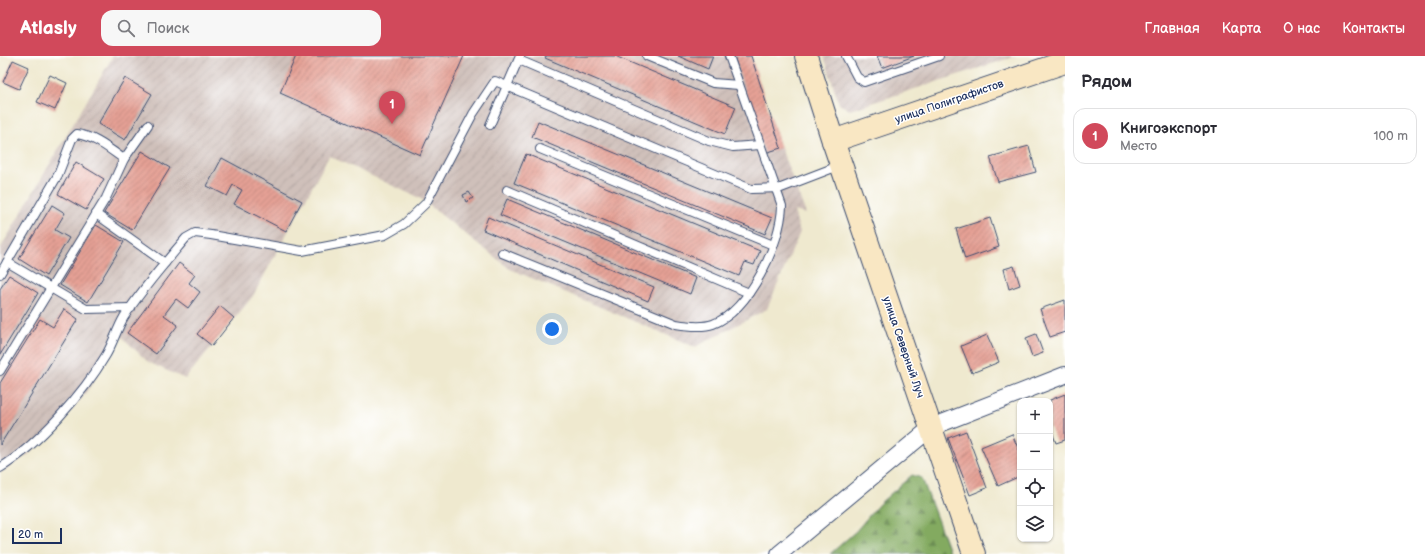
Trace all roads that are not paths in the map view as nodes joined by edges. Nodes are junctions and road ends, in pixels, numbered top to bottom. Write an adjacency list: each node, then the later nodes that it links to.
1 (647, 56): 8 (lane)
2 (729, 56): 8 (lane)
3 (806, 56): 12 (street, улица Северный Луч)
4 (846, 56): 5 (lane)
5 (939, 56)
6 (520, 58): 9 (lane); 13 (lane)
7 (1065, 62): 12 (street, улица Полиграфистов)
8 (739, 85): 13 (lane)
9 (507, 86): 11 (lane); 17 (lane); 23 (lane)
10 (148, 125): 15 (lane)
11 (490, 125)
12 (833, 141): 16 (street, улица Северный Луч)
13 (760, 145): 17 (lane)
14 (540, 149): 20 (lane)
15 (124, 159): 19 (lane); 22 (lane)
16 (841, 165): 17 (lane); 30 (street, улица Северный Луч)
17 (776, 188): 20 (lane)
18 (507, 190): 26 (lane)
19 (96, 214): 23 (lane); 25 (lane)
20 (773, 246): 26 (lane)
21 (502, 253): 26 (lane)
22 (7, 262): 24 (lane); 25 (lane)
23 (165, 263): 27 (lane)
24 (0, 274)
25 (51, 288): 27 (lane); 28 (lane)
26 (749, 293)
27 (131, 308): 31 (lane)
28 (0, 371)
29 (1065, 375): 30 (street)
30 (932, 427): 32 (street); 33 (street, улица Северный Луч)
31 (0, 468)
32 (779, 554)
33 (974, 554)

